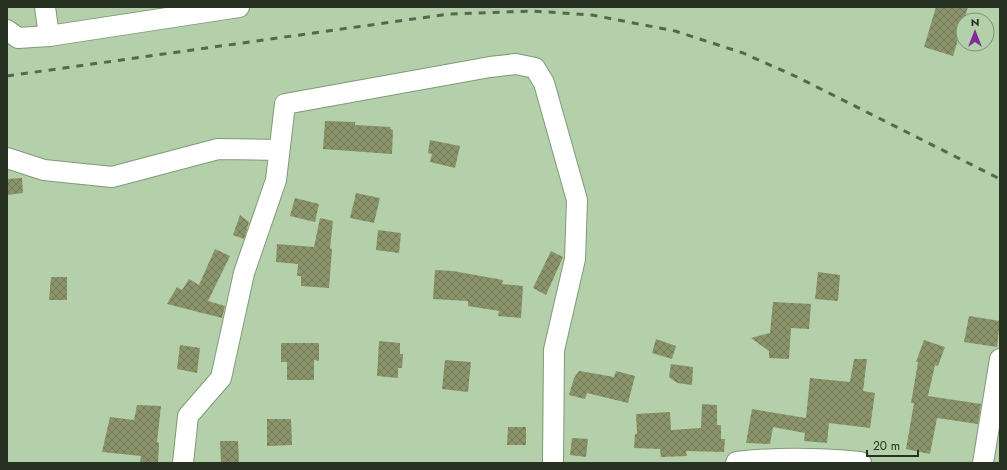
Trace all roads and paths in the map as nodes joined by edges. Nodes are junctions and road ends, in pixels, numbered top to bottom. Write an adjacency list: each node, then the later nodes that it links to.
1 (45, 7): 4 (street)
2 (239, 7): 4 (street)
3 (7, 30): 4 (street)
4 (49, 36)
5 (279, 150): 6 (street); 8 (street); 9 (street)
6 (7, 158)
7 (1000, 360): 12 (street)
8 (183, 463)
9 (553, 463)
10 (737, 463): 11 (main road)
11 (860, 463)
12 (983, 463)

